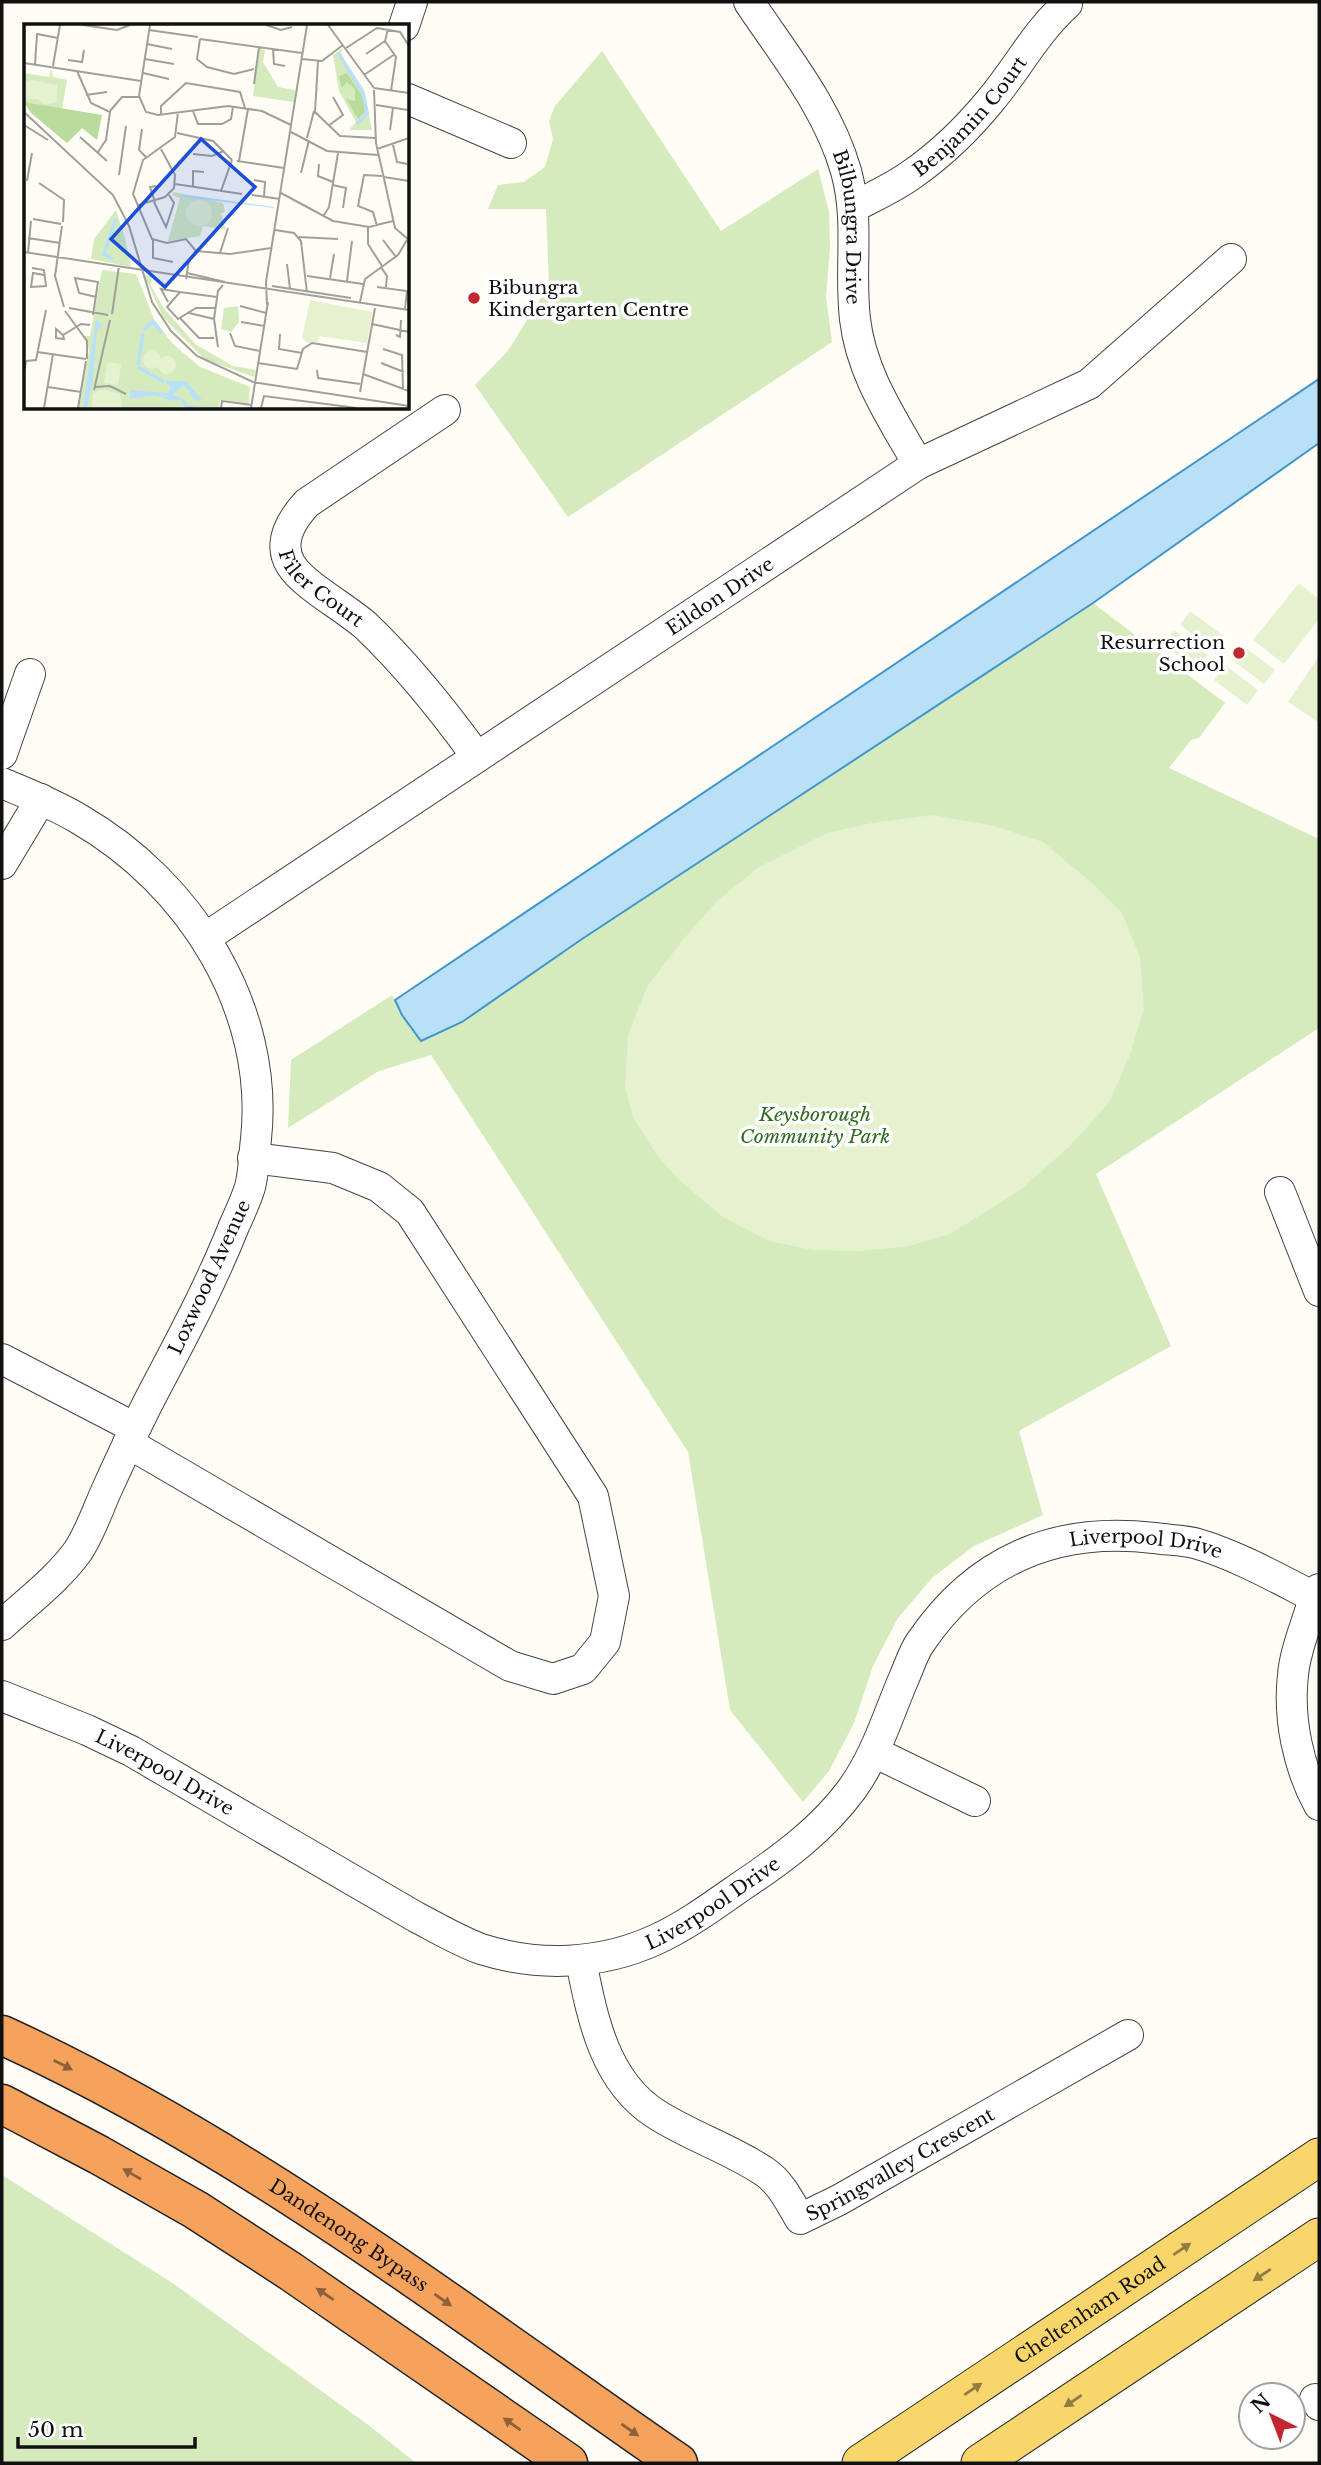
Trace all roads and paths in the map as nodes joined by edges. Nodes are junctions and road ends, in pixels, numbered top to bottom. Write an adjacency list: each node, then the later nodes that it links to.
1 (412, 2): 4 (street)
2 (749, 2): 7 (street, Bilbungra Drive)
3 (1067, 4): 7 (street, Benjamin Court)
4 (405, 24)
5 (410, 100): 6 (street)
6 (511, 143)
7 (854, 207): 10 (street, Bilbungra Drive)
8 (1231, 260): 10 (street, Eildon Drive)
9 (445, 410): 13 (street, Filer Court)
10 (918, 464): 13 (street, Eildon Drive)
11 (30, 674): 12 (street)
12 (2, 754)
13 (477, 757): 17 (street, Eildon Drive)
14 (2, 783): 15 (street, Loxwood Avenue)
15 (41, 799): 16 (street); 17 (street, Loxwood Avenue)
16 (2, 864)
17 (205, 938): 18 (street, Loxwood Avenue)
18 (253, 1158): 22 (street, Loxwood Avenue); 22 (street)
19 (1280, 1192): 20 (street)
20 (1319, 1291)
21 (2, 1359): 22 (street)
22 (131, 1436): 24 (street, Loxwood Avenue)
23 (1317, 1593): 26 (street, Liverpool Drive); 28 (street)
24 (2, 1625)
25 (2, 1696): 29 (street, Liverpool Drive)
26 (874, 1752): 27 (street); 29 (street, Liverpool Drive)
27 (975, 1801)
28 (1319, 1805)
29 (581, 1961): 31 (street, Springvalley Crescent)
30 (2, 2035): 36 (highway, Dandenong Bypass, one-way to 36)
31 (1128, 2035)
32 (2, 2104): 35 (highway, one-way to 32)
33 (1319, 2157): 37 (main road, Cheltenham Road, one-way to 33)
34 (1319, 2237): 38 (main road, one-way to 38)
35 (568, 2463)
36 (678, 2463)
37 (861, 2463)
38 (980, 2463)

